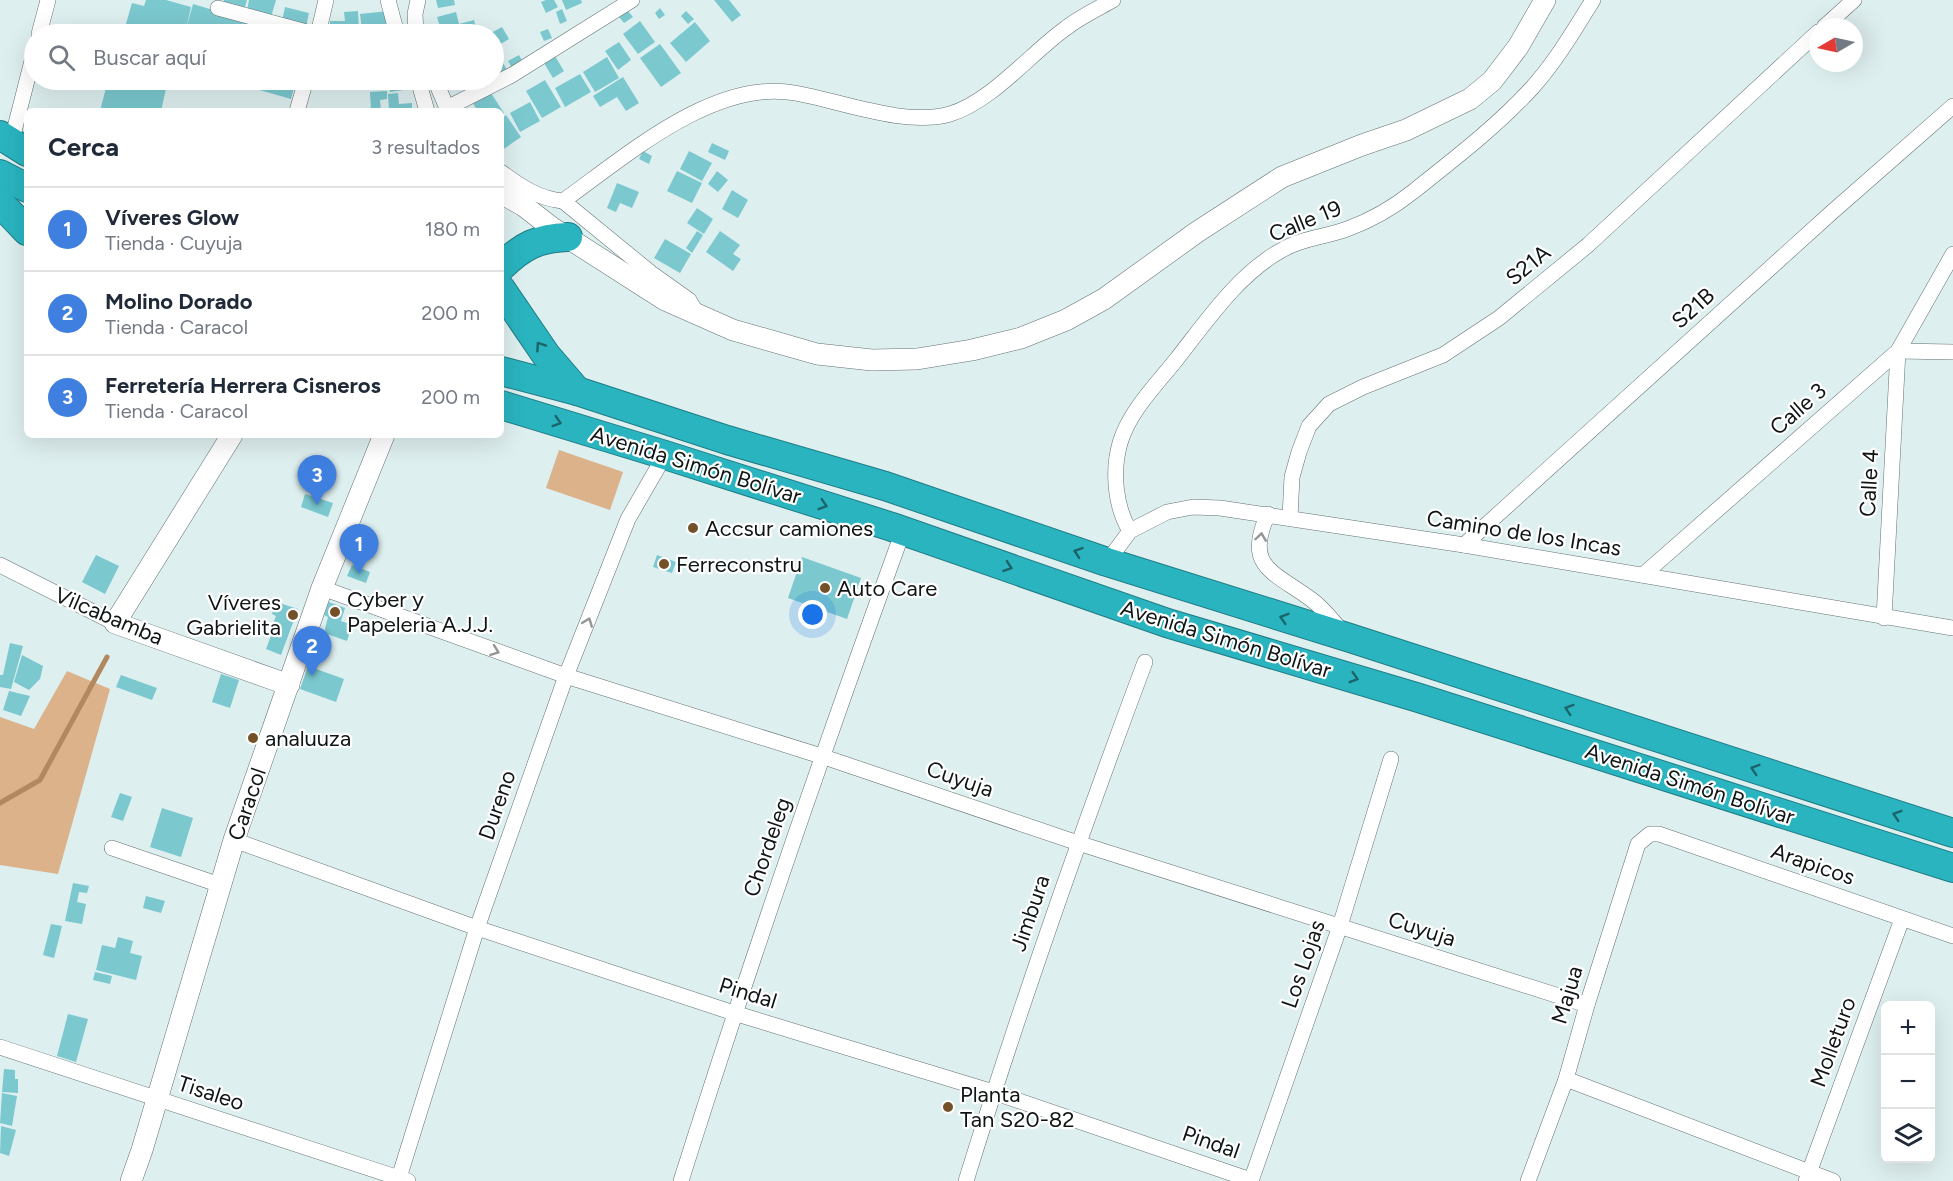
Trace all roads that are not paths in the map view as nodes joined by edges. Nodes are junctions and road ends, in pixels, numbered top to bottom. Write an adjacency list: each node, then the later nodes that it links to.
1 (48, 0): 12 (street)
2 (326, 0): 14 (street)
3 (388, 0): 15 (street)
4 (418, 0): 16 (street)
5 (632, 0): 18 (street)
6 (1113, 0): 34 (street)
7 (1545, 0): 42 (street)
8 (1593, 0): 54 (street, Calle 19)
9 (1854, 0): 11 (street)
10 (218, 8): 13 (street)
11 (1834, 18)
12 (42, 24)
13 (278, 24)
14 (319, 24)
15 (394, 24)
16 (416, 24)
17 (1809, 40): 52 (street, S21A)
18 (504, 79)
19 (25, 90): 29 (street)
20 (303, 90): 25 (street)
21 (421, 90): 26 (street)
22 (440, 90): 27 (street)
23 (484, 90): 28 (street)
24 (1953, 106): 55 (street, S21B)
25 (298, 108)
26 (426, 108)
27 (449, 108)
28 (451, 108)
29 (13, 143)
30 (504, 173): 34 (street)
31 (0, 174): 32 (highway)
32 (24, 186)
33 (504, 195): 38 (street)
34 (562, 201): 42 (street)
35 (0, 203): 37 (highway)
36 (504, 211): 38 (street)
37 (24, 228)
38 (559, 232): 40 (highway); 42 (street)
39 (1953, 254): 43 (street, Calle 3)
40 (504, 264)
41 (504, 293): 46 (highway, one-way to 41)
42 (697, 314)
43 (1898, 351): 44 (street); 58 (street, Calle 3); 60 (street, Calle 4)
44 (1953, 352)
45 (504, 373): 46 (highway, Avenida Simón Bolívar)
46 (578, 392): 56 (highway, Avenida Simón Bolívar, one-way to 46)
47 (504, 406): 50 (highway, Avenida Simón Bolívar, one-way to 50)
48 (230, 438): 61 (street)
49 (383, 438): 59 (street, Caracol)
50 (665, 455): 53 (highway, Avenida Simón Bolívar, one-way to 53); 65 (street, Dureno, one-way to 50)
51 (1268, 514): 52 (street, Camino de los Incas); 54 (street, Camino de los Incas); 63 (street, one-way to 51)
52 (1290, 518): 55 (street, Camino de los Incas)
53 (903, 531): 67 (street, Chordeleg); 74 (highway, Avenida Simón Bolívar, one-way to 74)
54 (1130, 531): 56 (street, Camino de los Incas)
55 (1464, 546): 58 (street, Camino de los Incas)
56 (1107, 562): 63 (highway, Avenida Simón Bolívar, one-way to 56)
57 (0, 565): 61 (street, Vilcabamba)
58 (1643, 575): 60 (street, Camino de los Incas)
59 (322, 588): 65 (street, Cuyuja, one-way to 65); 66 (street, Caracol)
60 (1884, 618): 62 (street, Camino de los Incas)
61 (115, 623): 66 (street, Vilcabamba)
62 (1953, 628)
63 (1350, 638): 69 (highway, Avenida Simón Bolívar, one-way to 63)
64 (1145, 662): 72 (street, Jimbura)
65 (566, 676): 67 (street, Cuyuja); 78 (street, Dureno)
66 (289, 684): 71 (street, Caracol)
67 (821, 756): 72 (street, Cuyuja); 81 (street, Chordeleg)
68 (1391, 759): 77 (street, Los Lojas)
69 (1953, 833)
70 (1659, 834): 76 (street, Arapicos); 80 (street, Majua)
71 (234, 840): 75 (street, Caracol); 78 (street, Pindal)
72 (1078, 843): 77 (street, Cuyuja); 84 (street, Jimbura)
73 (112, 848): 75 (street)
74 (1953, 868)
75 (220, 885): 85 (street, Caracol)
76 (1902, 919): 79 (street, Arapicos); 86 (street, Molleturo)
77 (1340, 926): 80 (street, Cuyuja); 88 (street, Los Lojas)
78 (477, 928): 81 (street, Pindal); 87 (street, Dureno)
79 (1953, 936)
80 (1587, 1005): 83 (street, Majua)
81 (734, 1013): 84 (street, Pindal); 90 (street, Chordeleg)
82 (0, 1047): 85 (street, Tisaleo)
83 (1566, 1079): 86 (street); 92 (street, Majua)
84 (993, 1092): 88 (street, Pindal); 91 (street, Jimbura)
85 (156, 1099): 87 (street, Tisaleo); 89 (street, Caracol)
86 (1808, 1177): 93 (street)
87 (402, 1180)
88 (1251, 1180)
89 (131, 1181)
90 (681, 1181)
91 (966, 1181)
92 (1528, 1181)
93 (1833, 1181)

